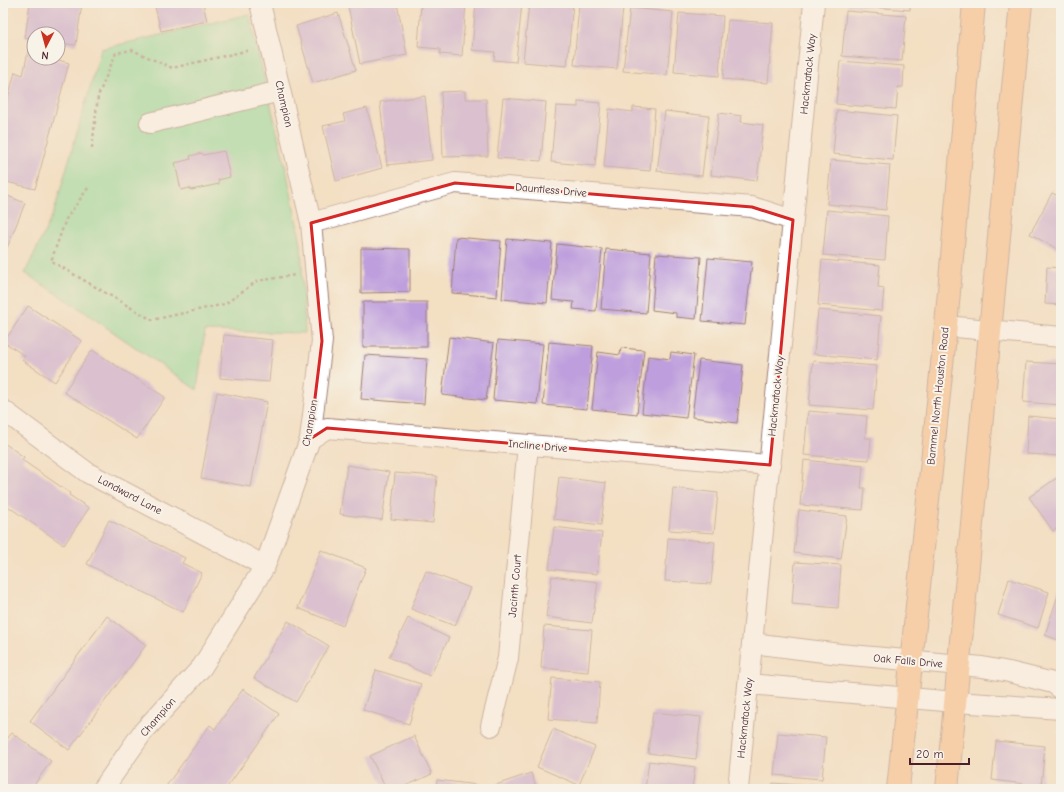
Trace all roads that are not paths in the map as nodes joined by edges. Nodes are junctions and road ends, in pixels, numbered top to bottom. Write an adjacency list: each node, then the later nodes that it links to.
1 (260, 3): 5 (street, Champion)
2 (814, 3): 7 (street, Hackmatack Way)
3 (974, 3): 9 (main road, Bammel North Houston Road)
4 (1020, 3): 10 (main road)
5 (280, 90): 6 (street); 8 (street, Champion)
6 (150, 123)
7 (793, 220): 8 (street, Dauntless Drive); 15 (street, Hackmatack Way)
8 (311, 223): 13 (street, Champion)
9 (946, 326): 10 (street); 18 (main road, Bammel North Houston Road)
10 (991, 330): 11 (street); 19 (main road)
11 (1061, 338)
12 (3, 410): 16 (street, Landward Lane)
13 (310, 439): 14 (street, Incline Drive); 16 (street, Champion)
14 (528, 445): 15 (street, Incline Drive); 25 (street, Jacinth Court)
15 (770, 465): 17 (street, Hackmatack Way)
16 (265, 566): 26 (street, Champion)
17 (752, 643): 18 (street, Oak Falls Drive); 20 (street, Hackmatack Way)
18 (910, 660): 19 (street, Oak Falls Drive); 22 (main road, Bammel North Houston Road)
19 (959, 666): 21 (street, Oak Falls Drive); 23 (main road)
20 (748, 684): 22 (street); 27 (street, Hackmatack Way)
21 (1061, 689)
22 (906, 697): 23 (street); 28 (main road, Bammel North Houston Road)
23 (956, 702): 24 (street); 29 (main road)
24 (1061, 709)
25 (491, 726)
26 (106, 788)
27 (738, 789)
28 (898, 789)
29 (947, 789)

